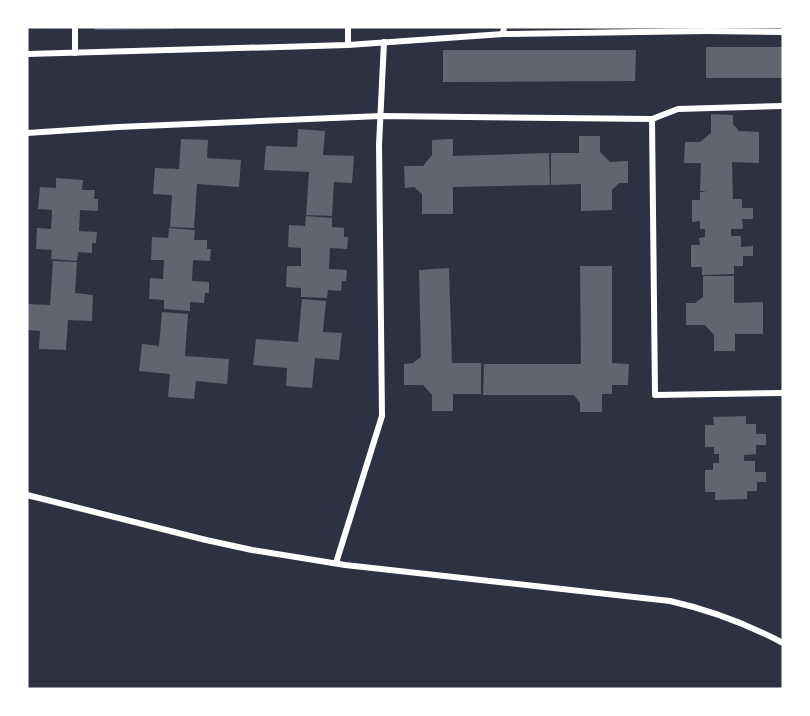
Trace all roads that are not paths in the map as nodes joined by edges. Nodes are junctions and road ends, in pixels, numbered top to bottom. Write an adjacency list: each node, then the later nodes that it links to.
1 (75, 27): 8 (street)
2 (348, 27): 7 (street)
3 (706, 29): 4 (street); 5 (street)
4 (503, 30): 6 (street)
5 (783, 32)
6 (384, 42): 7 (street); 11 (street)
7 (348, 45): 8 (street)
8 (75, 53): 9 (street)
9 (27, 54)
10 (783, 106): 12 (street)
11 (381, 116): 12 (street); 13 (street); 16 (street)
12 (652, 119): 14 (street)
13 (27, 133)
14 (783, 393)
15 (27, 495): 16 (street)
16 (336, 563): 17 (street)
17 (783, 643)

